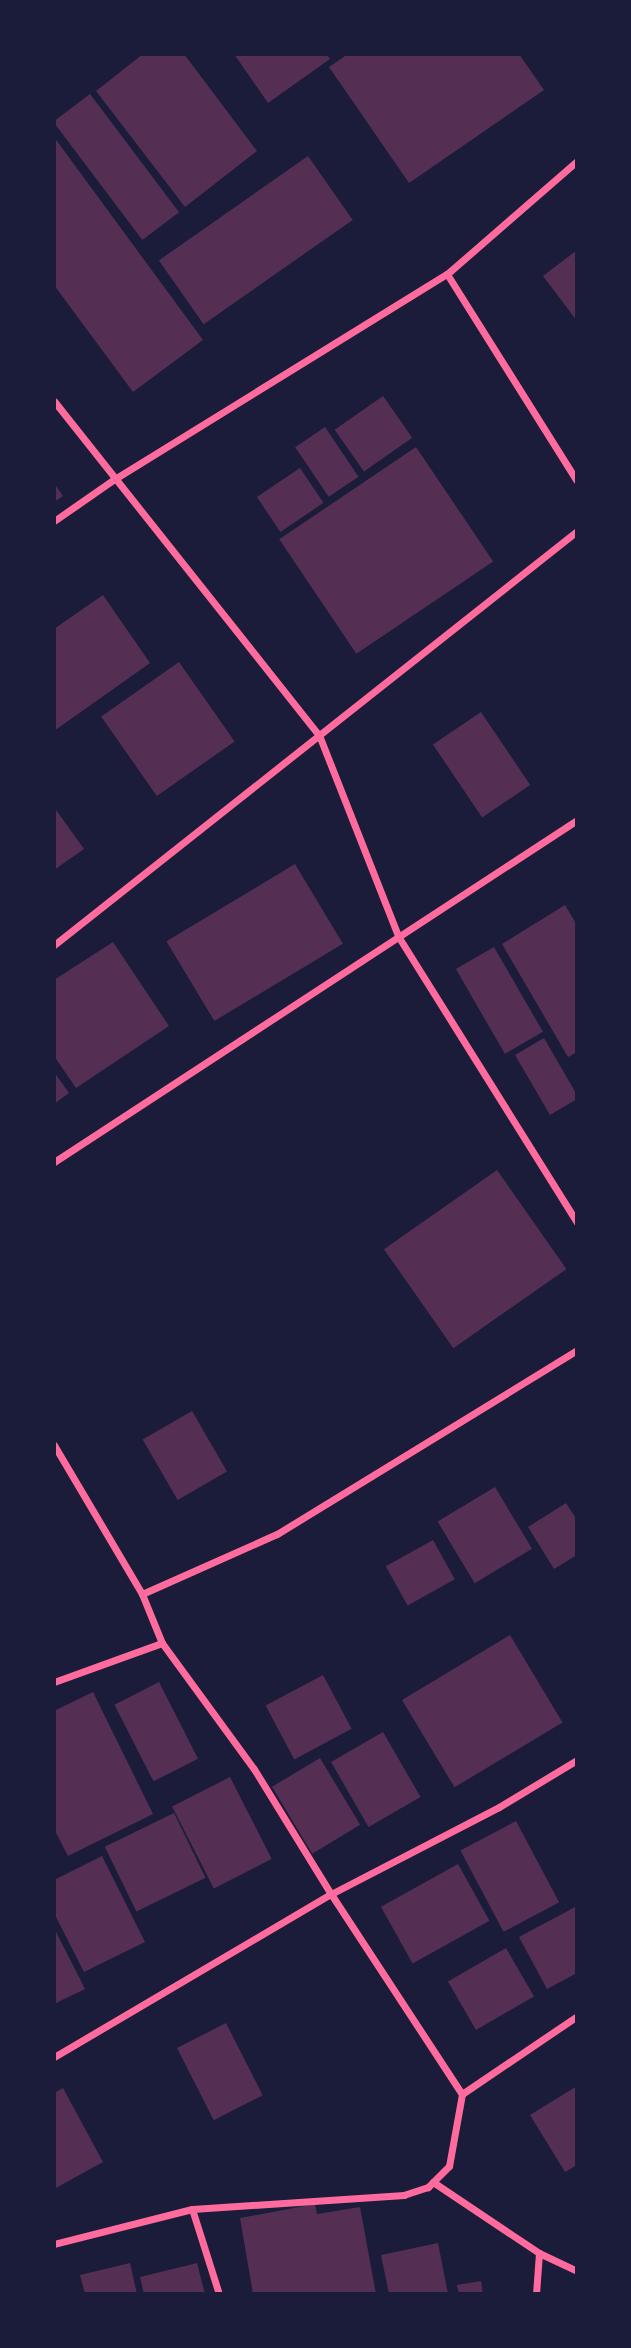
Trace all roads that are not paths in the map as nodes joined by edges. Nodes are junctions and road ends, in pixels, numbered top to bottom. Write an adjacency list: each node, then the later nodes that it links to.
1 (577, 161): 2 (street)
2 (447, 274): 4 (street); 5 (street)
3 (54, 401): 4 (street)
4 (113, 480): 6 (street); 8 (street)
5 (577, 481)
6 (54, 521)
7 (577, 531): 8 (street)
8 (319, 735): 10 (street); 11 (street)
9 (577, 820): 10 (street)
10 (398, 936): 12 (street); 13 (street)
11 (54, 945)
12 (54, 1162)
13 (577, 1223)
14 (577, 1350): 16 (street)
15 (54, 1445): 16 (street)
16 (142, 1594): 17 (street)
17 (162, 1643): 18 (street); 20 (street)
18 (54, 1682)
19 (577, 1760): 20 (street)
20 (331, 1894): 22 (street); 23 (street)
21 (577, 2016): 23 (street)
22 (54, 2057)
23 (462, 2094): 24 (street)
24 (433, 2182): 25 (street); 27 (street)
25 (192, 2209): 26 (street); 29 (street)
26 (54, 2244)
27 (539, 2253): 28 (street); 30 (street)
28 (577, 2271)
29 (219, 2294)
30 (536, 2294)

